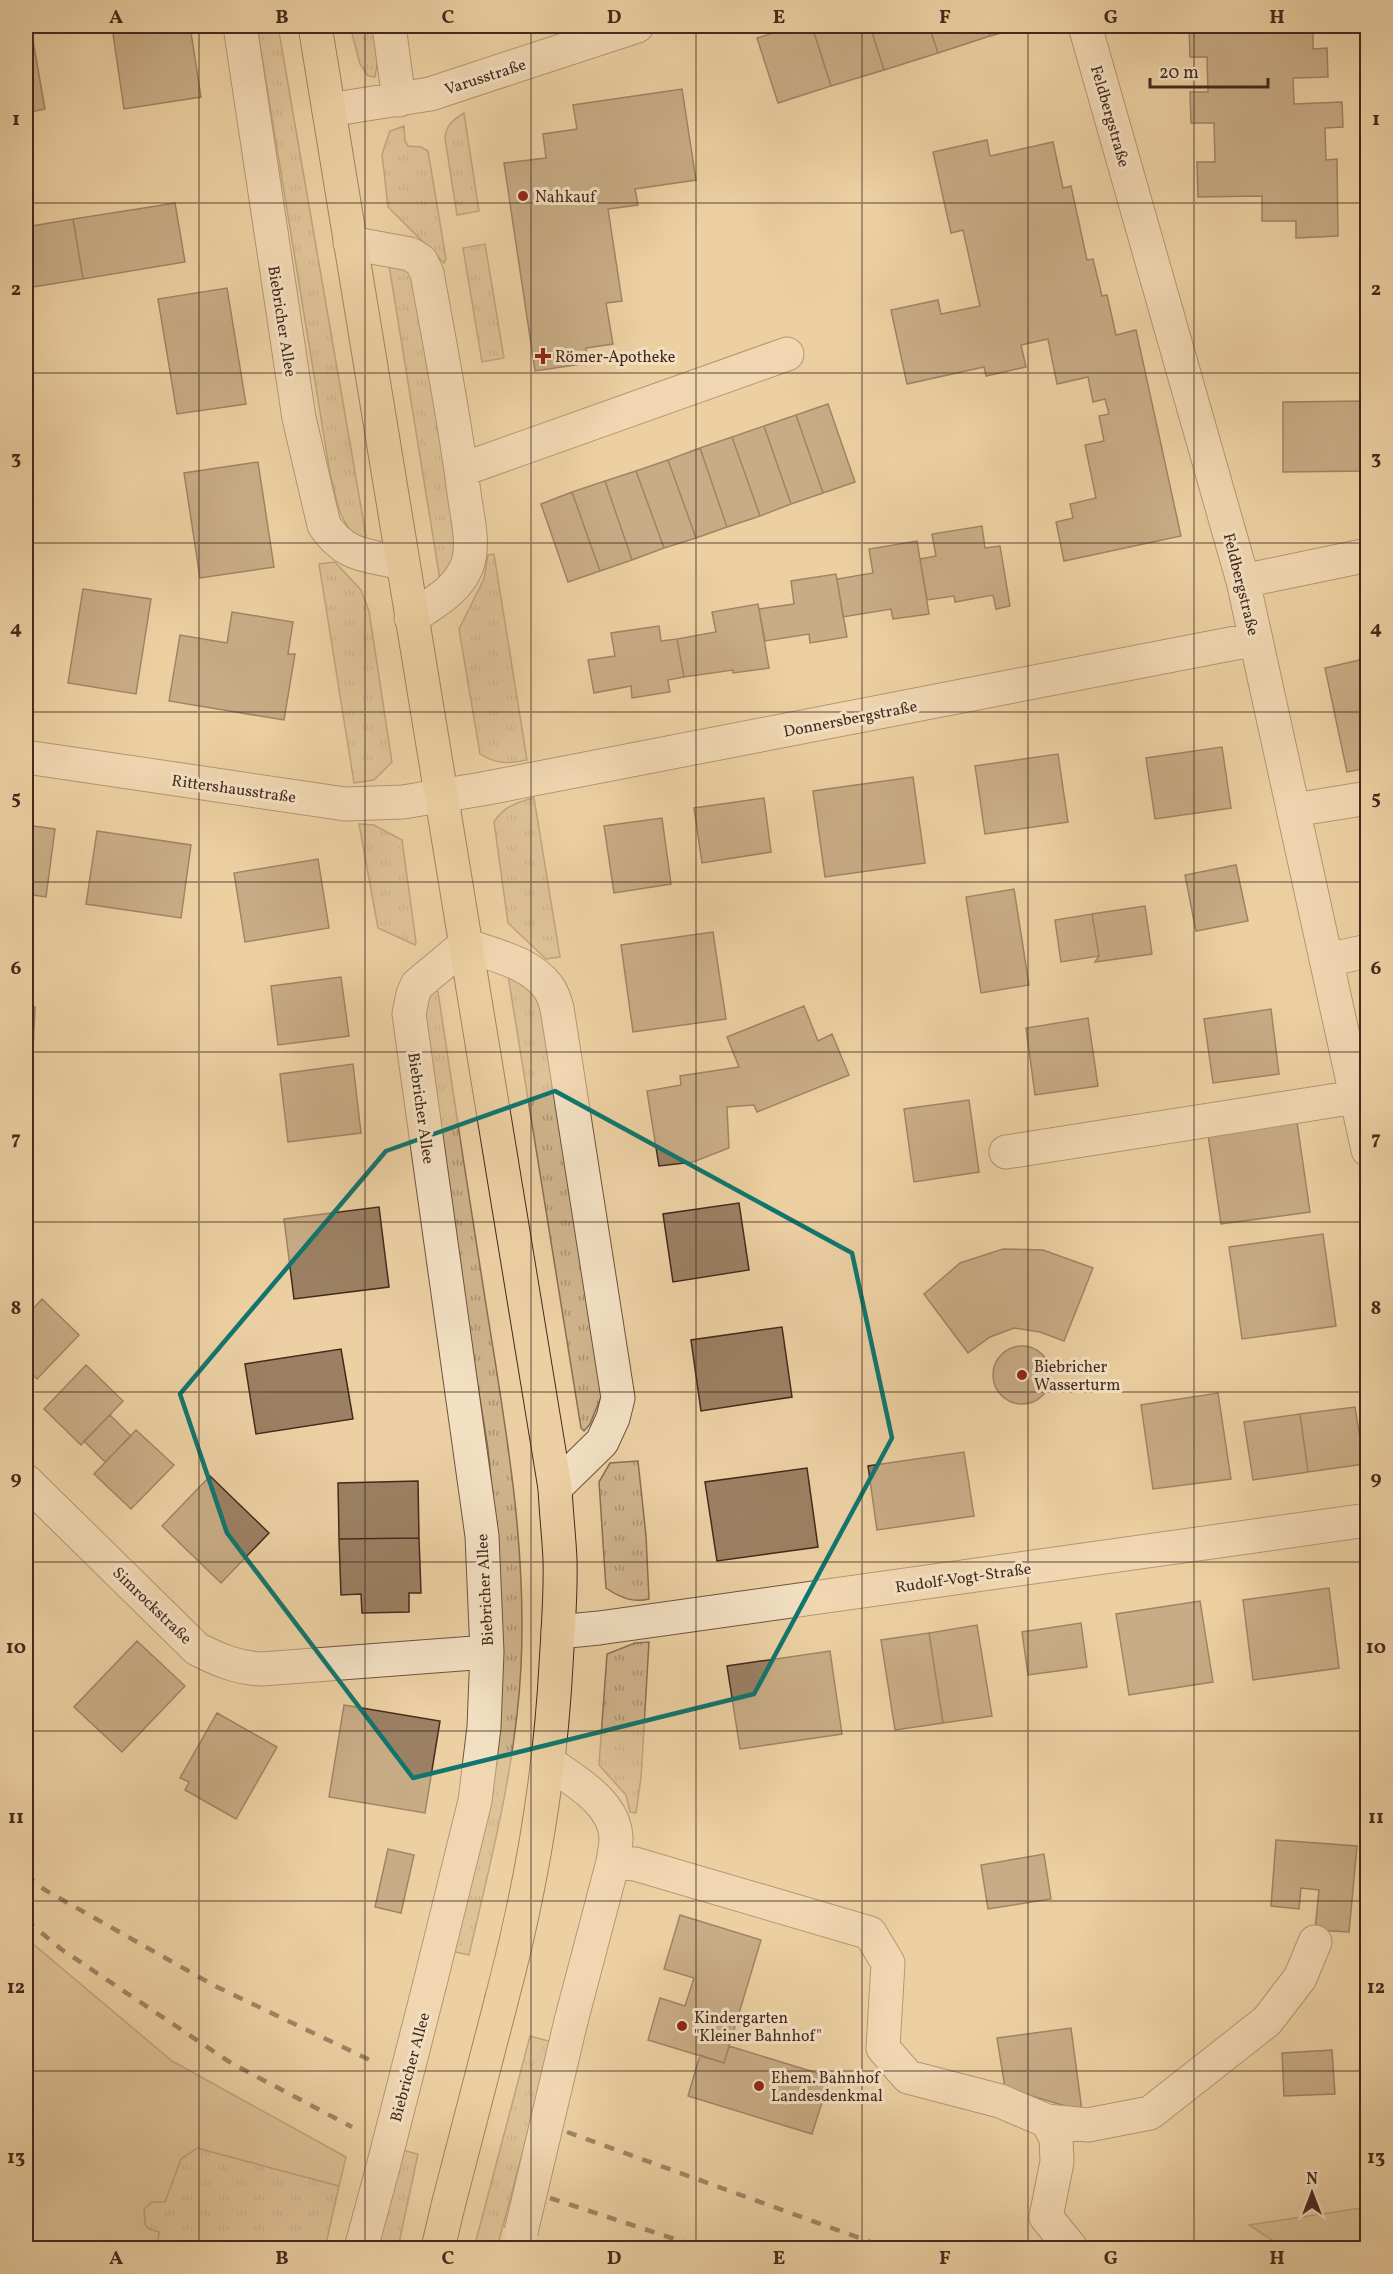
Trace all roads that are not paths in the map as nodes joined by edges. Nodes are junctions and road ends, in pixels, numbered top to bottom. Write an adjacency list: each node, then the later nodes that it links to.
1 (240, 26): 12 (street, Biebricher Allee)
2 (315, 26): 7 (main road)
3 (389, 26): 6 (street)
4 (637, 26): 6 (street, Varusstraße)
5 (1085, 26): 13 (street, Feldbergstraße)
6 (399, 100): 7 (street, Varusstraße)
7 (329, 110): 8 (main road)
8 (350, 243): 10 (street); 12 (main road)
9 (787, 354): 10 (street)
10 (461, 470): 14 (street)
11 (1368, 555): 13 (street)
12 (402, 563): 14 (main road)
13 (1243, 581): 15 (street, Feldbergstraße)
14 (411, 618): 17 (main road)
15 (1256, 639): 17 (street, Donnersbergstraße); 19 (street, Feldbergstraße)
16 (26, 757): 17 (street, Rittershausstraße)
17 (443, 796): 20 (main road)
18 (1368, 798): 19 (street)
19 (1294, 810): 22 (street, Feldbergstraße)
20 (465, 945): 27 (main road); 27 (street); 30 (street, Biebricher Allee)
21 (1368, 951): 22 (street)
22 (1326, 960): 23 (street, Feldbergstraße)
23 (1356, 1097): 24 (street, Feldbergstraße); 25 (street)
24 (1368, 1150)
25 (1006, 1152)
26 (26, 1481): 30 (street, Simrockstraße)
27 (555, 1488): 29 (main road)
28 (1368, 1520): 29 (street, Rudolf-Vogt-Straße)
29 (558, 1632): 31 (main road)
30 (487, 1652): 36 (street, Biebricher Allee, bridge)
31 (548, 1762): 32 (street); 37 (main road, bridge)
32 (613, 1862): 34 (street); 35 (street, bridge)
33 (1315, 1942): 34 (street)
34 (1047, 2121): 38 (street)
35 (519, 2240)
36 (361, 2248)
37 (438, 2248)
38 (1071, 2248)

